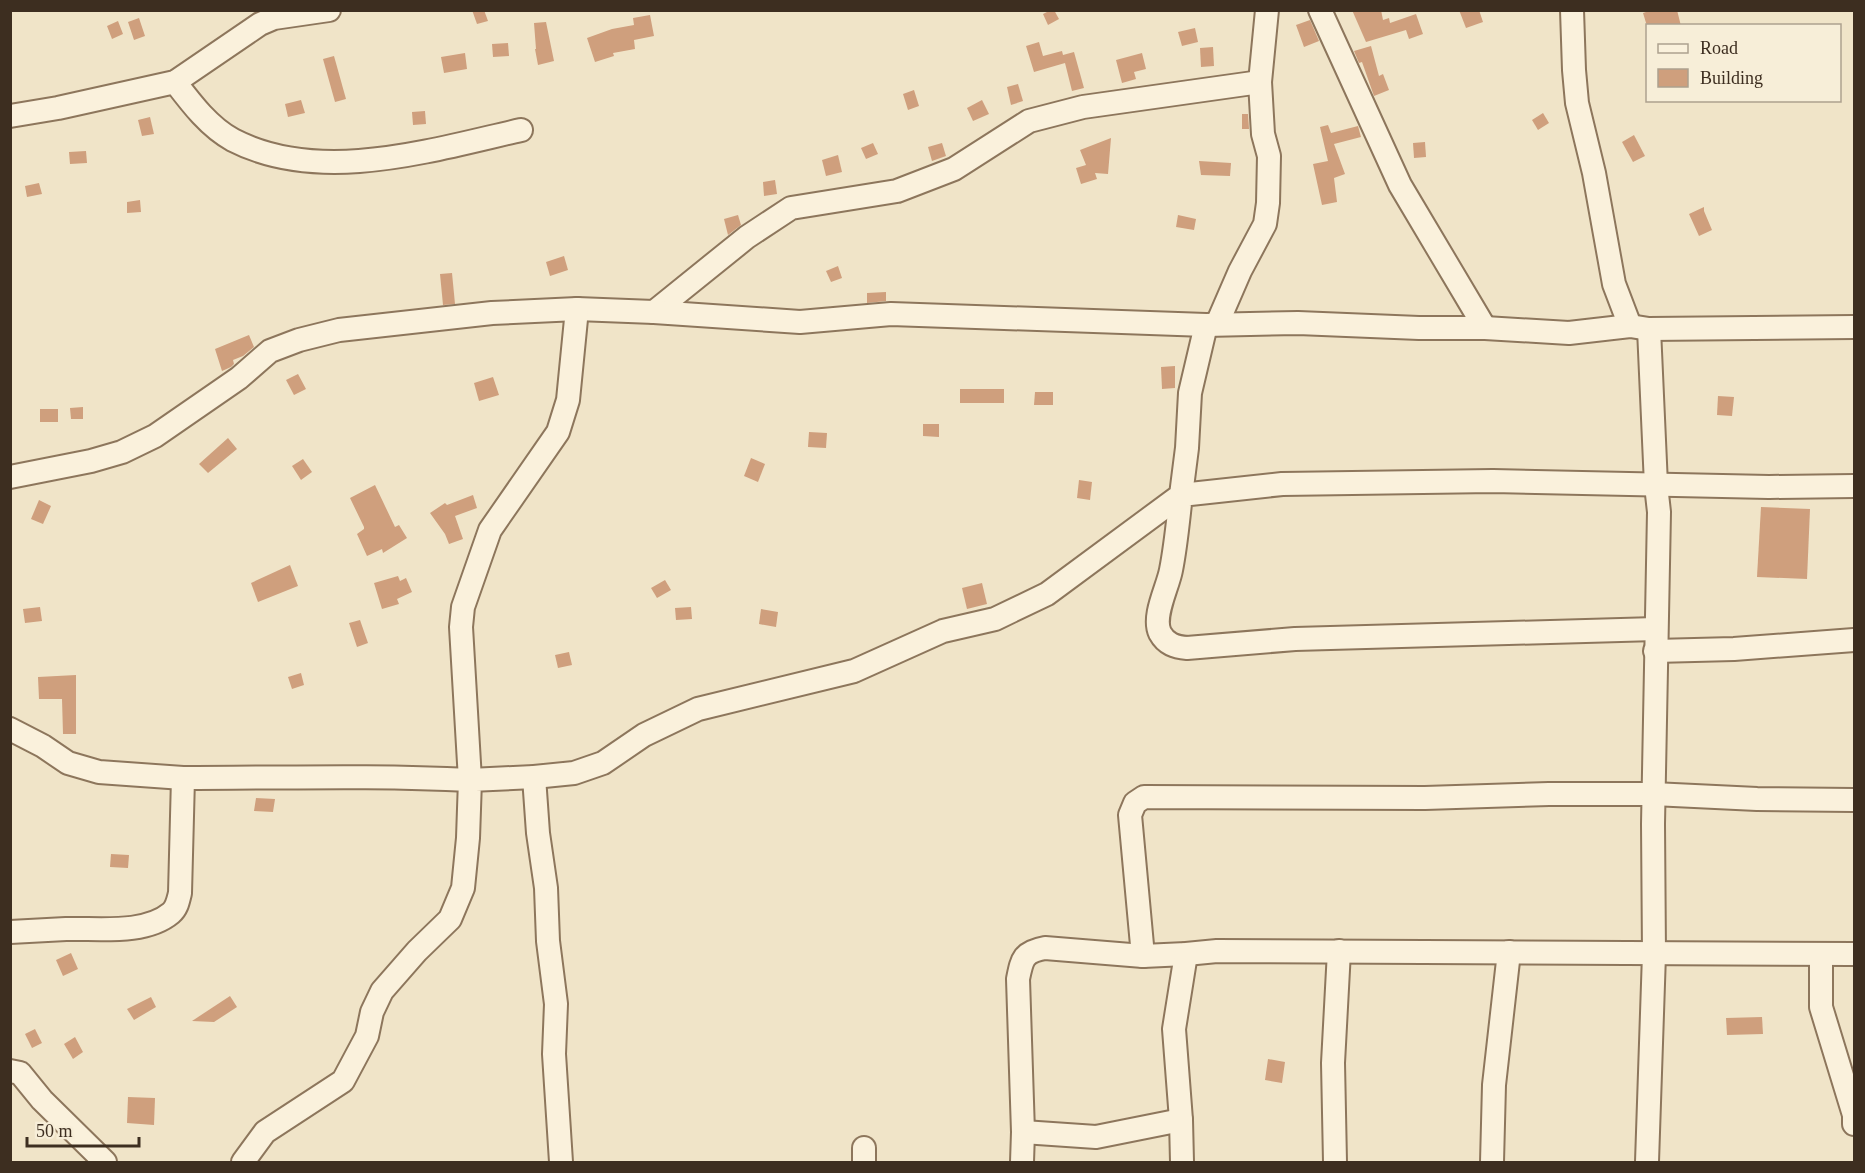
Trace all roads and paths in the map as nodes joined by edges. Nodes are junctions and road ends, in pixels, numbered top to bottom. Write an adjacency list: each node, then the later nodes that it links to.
1 (328, 10): 5 (street)
2 (1267, 10): 6 (street)
3 (1320, 10): 14 (street)
4 (1572, 10): 12 (street)
5 (175, 82): 7 (street); 8 (street)
6 (1260, 82): 10 (street); 11 (street)
7 (10, 116)
8 (521, 130)
9 (577, 309): 10 (street); 15 (street); 25 (street)
10 (654, 312): 11 (street)
11 (1211, 325): 14 (street); 18 (street)
12 (1639, 327): 13 (street); 14 (street); 16 (street)
13 (1854, 327)
14 (1485, 328)
15 (10, 477)
16 (1656, 485): 17 (street); 18 (street); 19 (street)
17 (1854, 486)
18 (1181, 495): 19 (street); 23 (street)
19 (1656, 628): 21 (street)
20 (1854, 640): 21 (street)
21 (1655, 651): 26 (street)
22 (10, 729): 24 (street)
23 (534, 777): 25 (street); 42 (street)
24 (183, 778): 25 (street); 28 (street)
25 (470, 780): 41 (street)
26 (1653, 794): 27 (street); 32 (street); 35 (street)
27 (1854, 800)
28 (10, 932)
29 (1339, 951): 30 (street); 31 (street); 45 (street)
30 (1509, 952): 32 (street); 46 (street)
31 (1186, 954): 35 (street); 37 (street)
32 (1654, 954): 33 (street); 47 (street)
33 (1821, 954): 34 (street); 38 (street)
34 (1854, 954)
35 (1143, 956): 39 (street)
36 (10, 1071): 40 (street)
37 (1181, 1120): 39 (street); 44 (street)
38 (1854, 1124)
39 (1023, 1132): 43 (street)
40 (105, 1162)
41 (243, 1162)
42 (561, 1162)
43 (1022, 1162)
44 (1182, 1162)
45 (1335, 1162)
46 (1492, 1162)
47 (1647, 1162)

